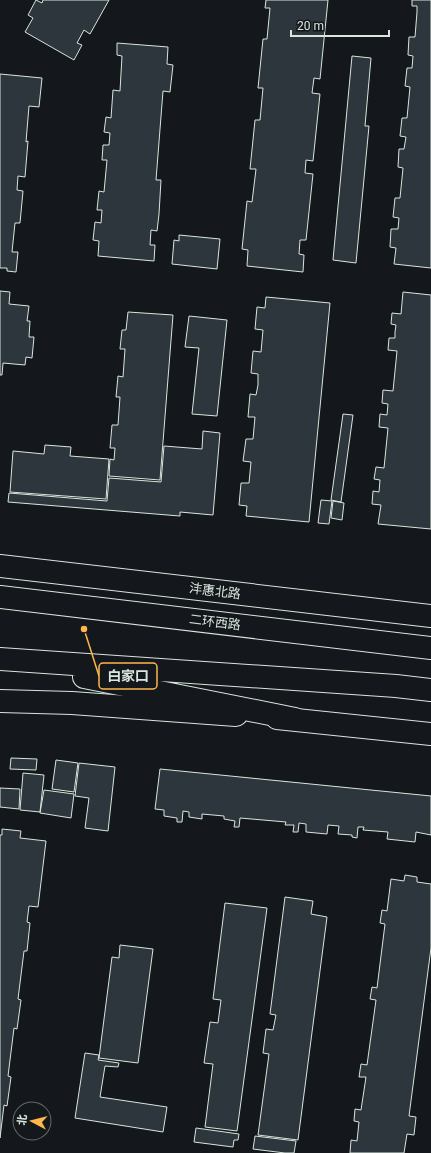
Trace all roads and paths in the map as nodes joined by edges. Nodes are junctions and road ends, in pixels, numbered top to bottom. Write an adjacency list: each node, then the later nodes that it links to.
1 (0, 566): 3 (main road, 沣惠北路)
2 (0, 596): 4 (main road, 二环西路)
3 (431, 616)
4 (431, 648)
5 (0, 660): 6 (main road); 8 (main road)
6 (431, 690)
7 (0, 701): 8 (main road)
8 (295, 719): 9 (main road)
9 (431, 734)

